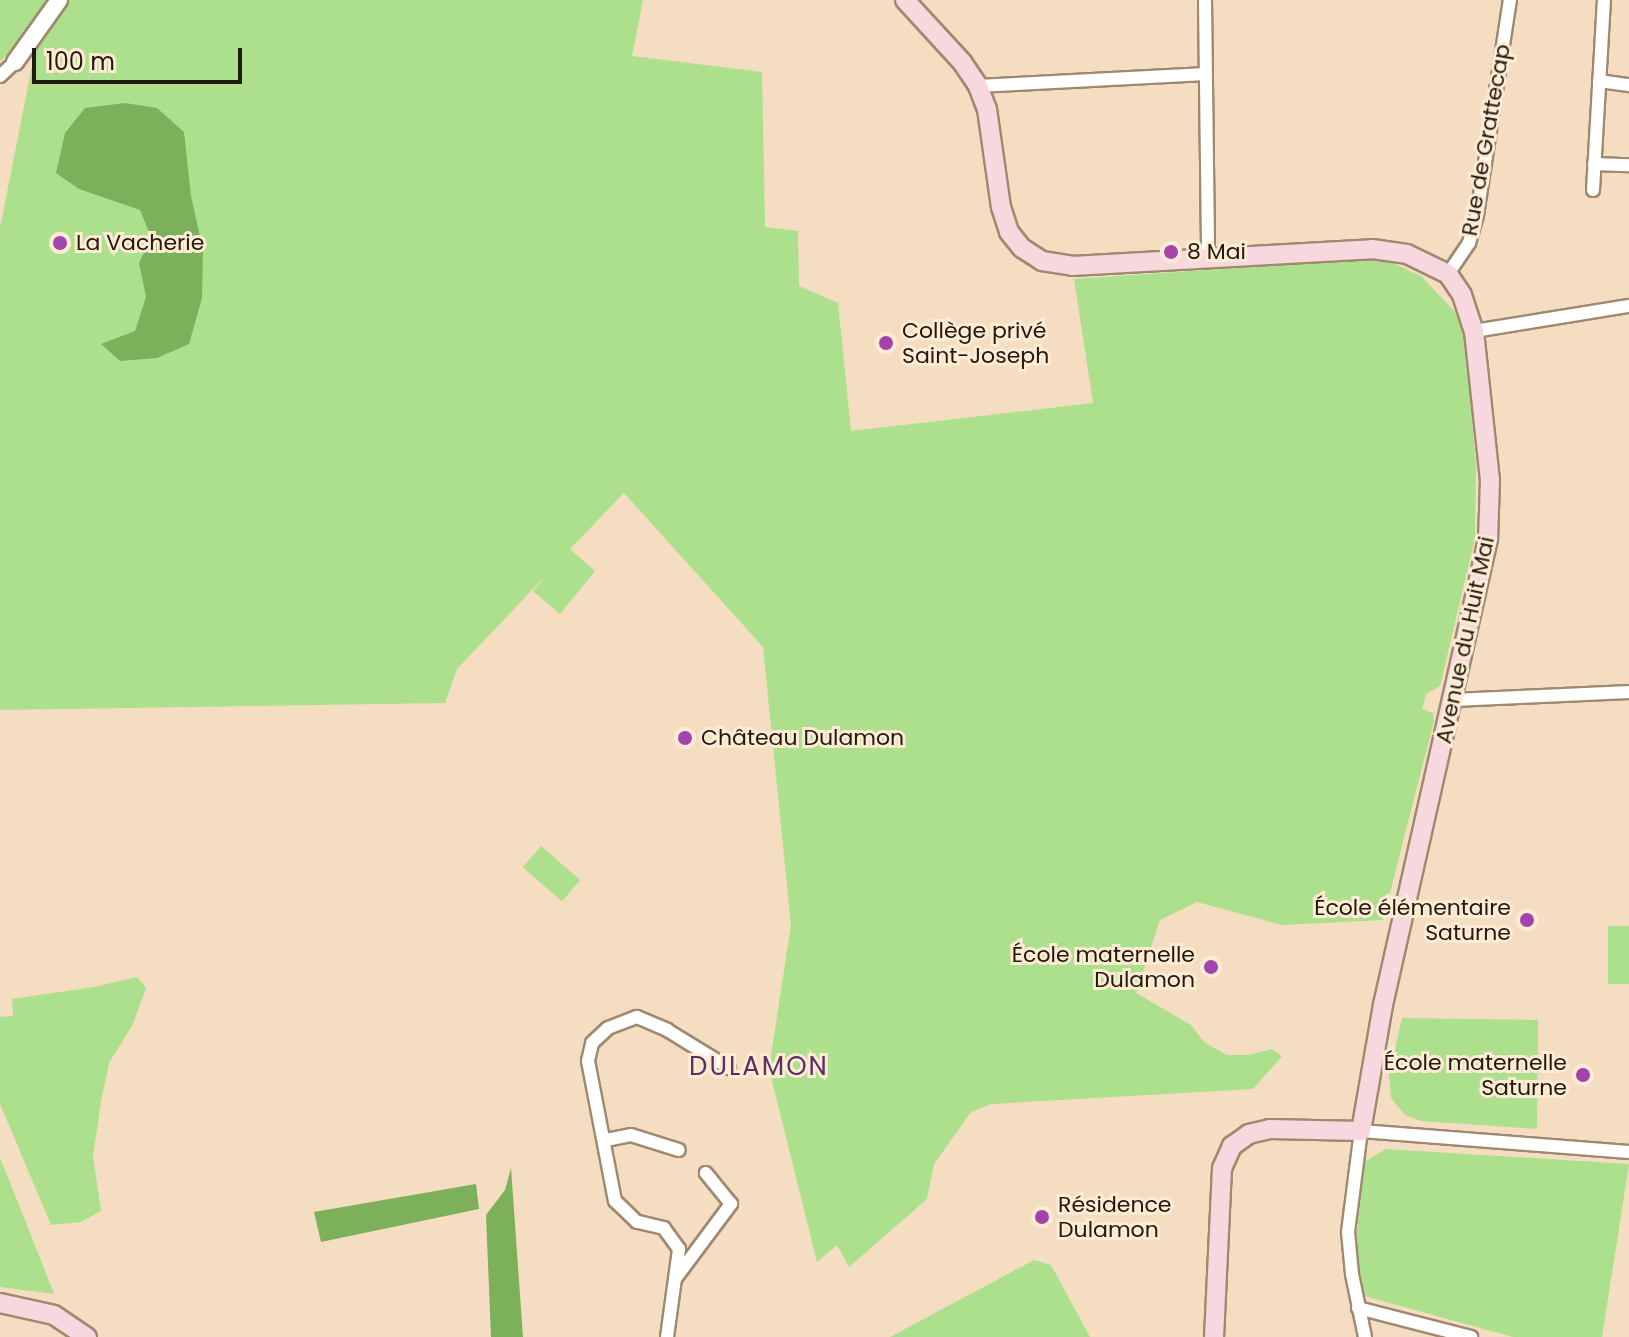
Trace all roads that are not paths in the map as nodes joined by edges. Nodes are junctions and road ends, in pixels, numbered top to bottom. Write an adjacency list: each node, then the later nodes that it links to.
1 (59, 0): 6 (street)
2 (905, 0): 11 (main road)
3 (1205, 0): 7 (street)
4 (1510, 0): 16 (street, Rue de Grattecap)
5 (1604, 0): 9 (street)
6 (15, 62): 8 (street)
7 (1206, 74): 11 (street); 15 (street)
8 (0, 76)
9 (1599, 81): 10 (street); 12 (street)
10 (1629, 85)
11 (978, 86): 15 (main road)
12 (1594, 164): 13 (street); 14 (street)
13 (1629, 165)
14 (1593, 190)
15 (1208, 257): 16 (main road)
16 (1448, 274): 18 (main road, Avenue du Huit Mai)
17 (1629, 306): 18 (street)
18 (1474, 331): 20 (main road, Avenue du Huit Mai)
19 (1629, 692): 20 (street)
20 (1454, 700): 22 (main road, Avenue du Huit Mai)
21 (729, 1068): 23 (street)
22 (1361, 1131): 25 (street); 29 (street, Avenue du Huit Mai); 32 (main road)
23 (606, 1140): 24 (street); 27 (street)
24 (679, 1150)
25 (1629, 1152)
26 (706, 1173): 27 (street)
27 (673, 1281): 31 (street)
28 (0, 1303): 30 (main road)
29 (1358, 1308): 33 (street, Avenue du Huit Mai); 34 (street)
30 (87, 1337)
31 (667, 1337)
32 (1214, 1337)
33 (1365, 1337)
34 (1471, 1337)

